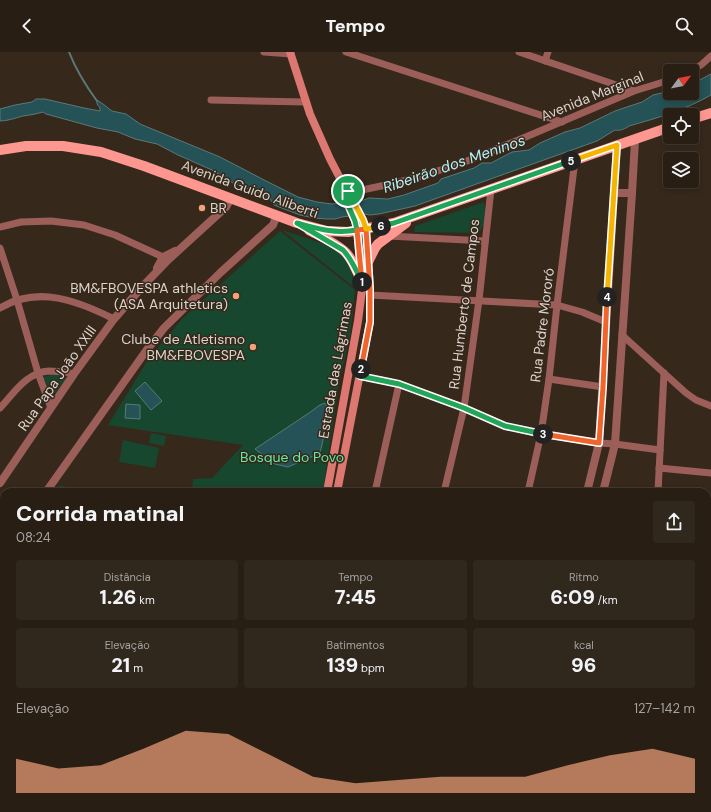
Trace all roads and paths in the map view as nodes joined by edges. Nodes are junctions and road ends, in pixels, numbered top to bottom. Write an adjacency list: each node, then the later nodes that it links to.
1 (264, 52): 5 (street)
2 (346, 52): 15 (street)
3 (519, 52): 7 (street)
4 (548, 52): 7 (street)
5 (290, 53): 12 (main road, Estrada das Lágrimas)
6 (711, 56): 8 (street)
7 (545, 61): 10 (street)
8 (699, 66)
9 (663, 82): 10 (street, Avenida Marginal)
10 (634, 91): 15 (street, Avenida Marginal)
11 (211, 100): 12 (street)
12 (306, 102): 22 (main road, Estrada das Lágrimas)
13 (711, 113): 14 (main road)
14 (699, 117)
15 (562, 122): 22 (street, Avenida Marginal)
16 (663, 130): 17 (main road, Avenida Guido Aliberti)
17 (635, 140): 18 (main road, Avenida Guido Aliberti); 24 (street)
18 (617, 145): 20 (main road, Avenida Guido Aliberti); 23 (street)
19 (0, 150): 25 (main road, Avenida Guido Aliberti)
20 (575, 160): 21 (main road, Avenida Guido Aliberti); 42 (street, Rua Padre Mororó)
21 (491, 189): 27 (main road, Avenida Guido Aliberti); 32 (street, Rua Humberto de Campos)
22 (345, 191): 30 (main road, Estrada das Lágrimas)
23 (614, 193): 24 (street); 45 (street)
24 (632, 194): 46 (street)
25 (231, 198): 26 (main road, Avenida Guido Aliberti); 33 (street, Rua Papa João XXIII)
26 (277, 215): 28 (main road, Avenida Guido Aliberti); 65 (street)
27 (415, 216): 30 (main road, Avenida Guido Aliberti); 31 (main road)
28 (297, 223): 30 (main road, Avenida Guido Aliberti); 38 (main road)
29 (0, 227): 35 (street)
30 (362, 230): 36 (main road, Estrada das Lágrimas); 38 (main road, Estrada das Lágrimas)
31 (388, 236): 32 (street); 36 (main road)
32 (485, 241): 41 (street, Rua Humberto de Campos)
33 (183, 247): 35 (street, Rua Papa João XXIII); 37 (street, Rua Papa João XXIII)
34 (0, 248): 40 (street)
35 (163, 257): 37 (street, Rua Papa João XXIII)
36 (368, 262): 39 (main road, Estrada das Lágrimas)
37 (156, 273): 44 (street, Rua Papa João XXIII)
38 (362, 282): 66 (main road, Estrada das Lágrimas)
39 (370, 295): 41 (street); 50 (main road, Estrada das Lágrimas)
40 (17, 300): 43 (street); 44 (street); 47 (street)
41 (479, 300): 42 (street); 57 (street, Rua Humberto de Campos)
42 (557, 305): 45 (street); 51 (street, Rua Padre Mororó)
43 (0, 308)
44 (114, 319): 49 (street, Rua Papa João XXIII)
45 (606, 322): 53 (street)
46 (622, 335): 48 (street); 60 (street)
47 (38, 373): 49 (street); 55 (street); 56 (street)
48 (664, 373): 54 (street); 61 (street)
49 (74, 374): 56 (street, Rua Papa João XXIII)
50 (360, 376): 52 (street); 67 (main road, Estrada das Lágrimas)
51 (549, 379): 53 (street); 58 (street, Rua Padre Mororó)
52 (399, 384): 57 (street); 68 (street)
53 (603, 387): 59 (street)
54 (711, 406)
55 (0, 408)
56 (51, 408): 64 (street, Rua Papa João XXIII)
57 (464, 408): 58 (street); 69 (street, Rua Humberto de Campos)
58 (540, 434): 59 (street); 70 (street, Rua Padre Mororó)
59 (599, 443): 60 (street); 71 (street)
60 (615, 444): 61 (street); 72 (street)
61 (660, 450): 62 (street)
62 (659, 468): 63 (street); 73 (street)
63 (711, 473)
64 (0, 483)
65 (50, 488)
66 (328, 488)
67 (338, 488)
68 (377, 488)
69 (445, 488)
70 (529, 488)
71 (588, 488)
72 (603, 488)
73 (658, 488)

